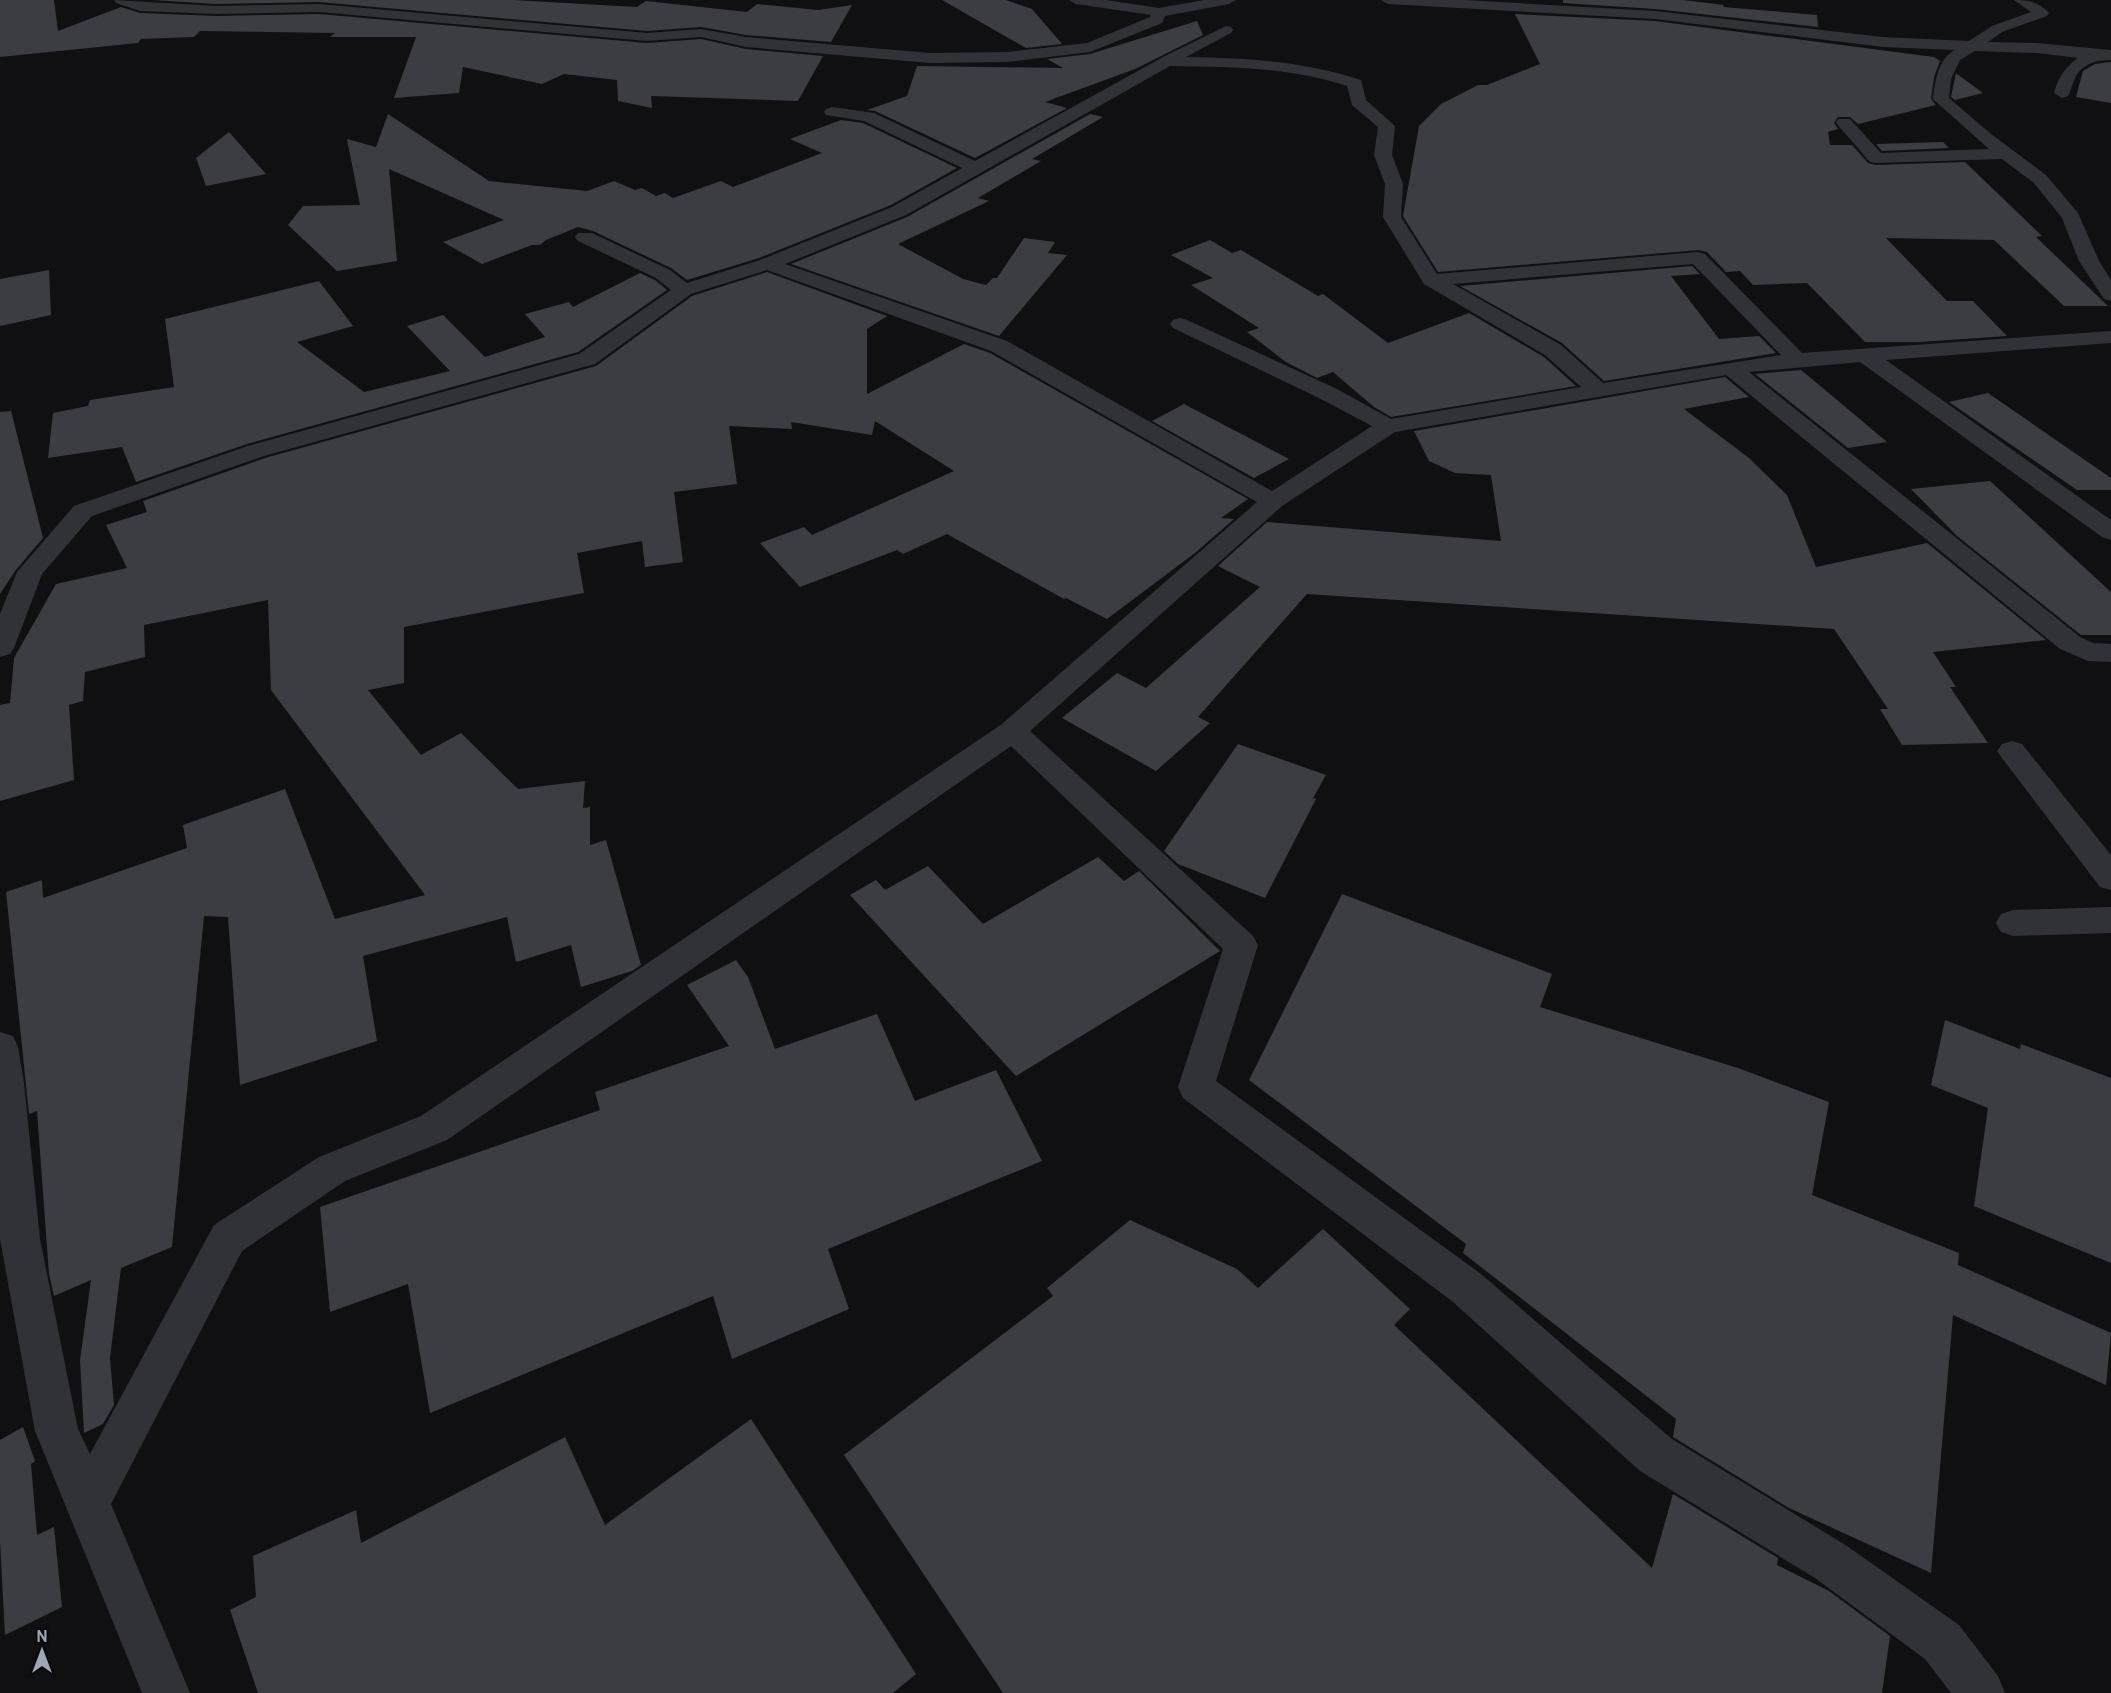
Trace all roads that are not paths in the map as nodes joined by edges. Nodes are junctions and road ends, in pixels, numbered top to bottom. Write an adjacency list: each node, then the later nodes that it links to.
1 (121, 0): 10 (street)
2 (1076, 0): 7 (street)
3 (1229, 0): 7 (street)
4 (1388, 0): 9 (street)
5 (2021, 0): 9 (street)
6 (1178, 11): 7 (street)
7 (1159, 12): 10 (street)
8 (1226, 30): 14 (street)
9 (1972, 46): 12 (street); 20 (street)
10 (1073, 49): 13 (street)
11 (2111, 55): 12 (street)
12 (2094, 56): 17 (street)
13 (1095, 58)
14 (1167, 61): 16 (street); 24 (street)
15 (1117, 67): 16 (street)
16 (1139, 76): 21 (street)
17 (2062, 93)
18 (832, 112): 21 (street)
19 (1844, 123): 20 (street)
20 (2006, 154): 26 (street)
21 (977, 167): 23 (street)
22 (585, 237): 25 (street)
23 (767, 264): 25 (street); 34 (street)
24 (1431, 280): 30 (street); 32 (street)
25 (684, 290): 36 (street)
26 (2111, 294)
27 (1180, 324): 33 (street)
28 (2111, 337): 29 (street)
29 (1865, 355): 30 (street); 35 (street)
30 (1797, 360): 31 (street)
31 (1730, 368): 32 (street); 37 (street)
32 (1598, 390): 33 (street)
33 (1388, 426): 34 (street)
34 (1273, 501): 38 (street)
35 (2111, 532)
36 (0, 648)
37 (2111, 653)
38 (1012, 731): 44 (street); 46 (street)
39 (2012, 751): 40 (street)
40 (2111, 878)
41 (2111, 920): 42 (street)
42 (2013, 923)
43 (0, 1047): 44 (street)
44 (88, 1502): 45 (street)
45 (166, 1693)
46 (1981, 1693)

